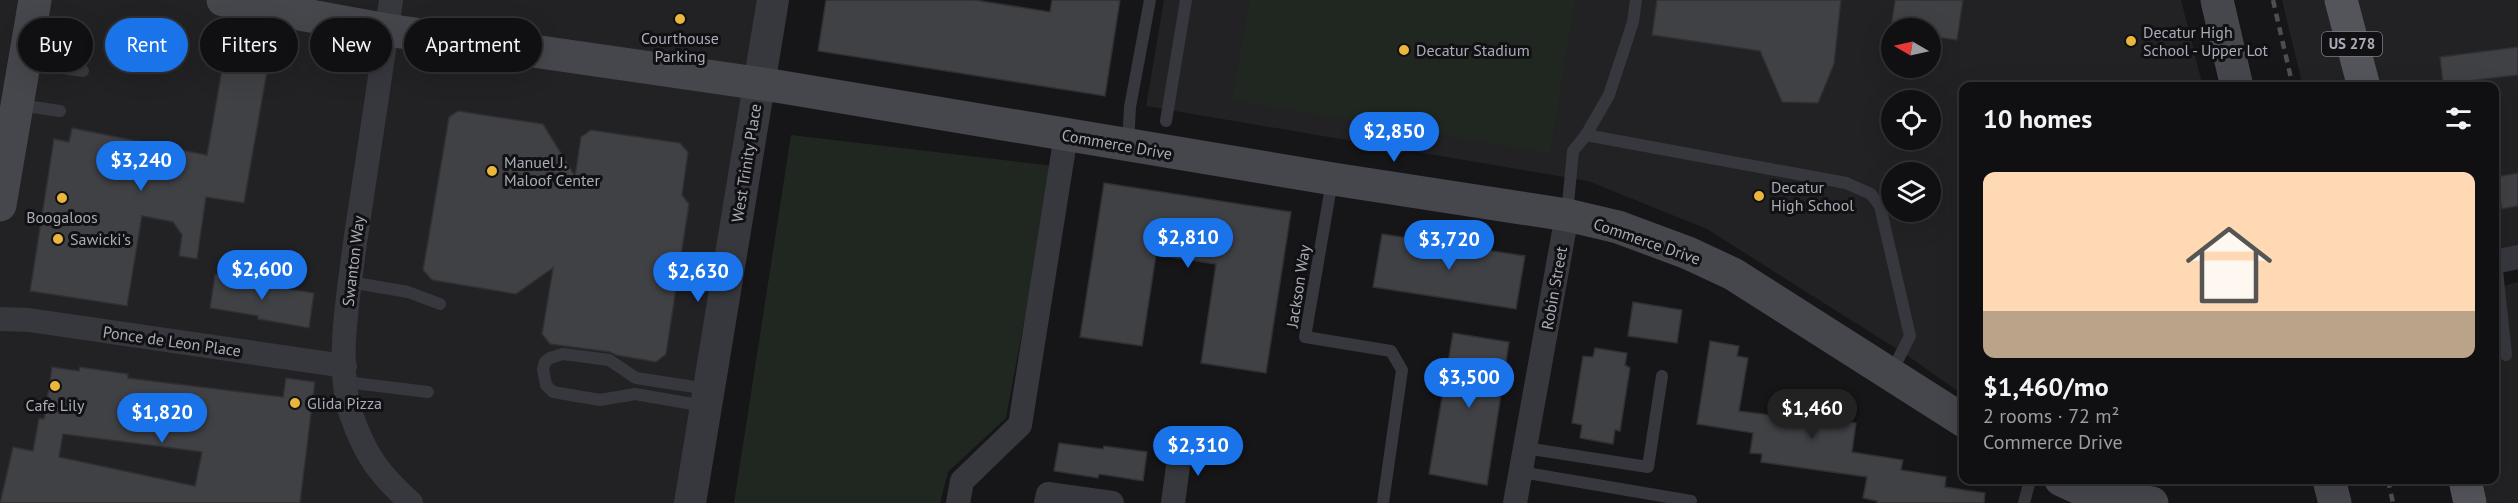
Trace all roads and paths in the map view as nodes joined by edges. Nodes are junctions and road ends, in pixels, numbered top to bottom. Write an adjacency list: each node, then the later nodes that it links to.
1 (35, 0): 10 (main road)
2 (223, 0): 9 (main road, Commerce Drive)
3 (773, 0): 14 (street, West Trinity Place)
4 (1150, 0): 20 (lane)
5 (1186, 0): 17 (lane)
6 (1636, 0): 19 (lane)
7 (2217, 0): 12 (main road)
8 (2341, 0): 13 (main road, US 278)
9 (389, 15): 14 (main road, Commerce Drive); 26 (street, Swanton Way)
10 (32, 18)
11 (23, 72): 15 (main road)
12 (2236, 82)
13 (2363, 82)
14 (759, 84): 18 (main road, Commerce Drive); 34 (street, West Trinity Place)
15 (18, 105): 16 (lane); 21 (main road)
16 (60, 111)
17 (1166, 121)
18 (1066, 135): 20 (main road, Commerce Drive); 47 (street)
19 (1586, 135): 24 (lane); 30 (lane)
20 (1128, 146): 22 (main road, Commerce Drive)
21 (5, 148): 23 (main road)
22 (1332, 180): 24 (main road, Commerce Drive); 51 (lane, Jackson Way)
23 (0, 205)
24 (1567, 215): 30 (main road, Commerce Drive); 37 (street, Robin Street)
25 (2503, 260): 29 (lane)
26 (350, 282): 27 (lane); 31 (street, Swanton Way)
27 (440, 304)
28 (0, 319): 31 (street, Ponce de Leon Place)
29 (2506, 355)
30 (1891, 373): 35 (main road, Commerce Drive)
31 (345, 374): 33 (lane); 45 (street, Swanton Way)
32 (1662, 376): 37 (lane)
33 (428, 392)
34 (707, 398): 34 (lane); 46 (street, West Trinity Place)
35 (1959, 418)
36 (1181, 444): 50 (street)
37 (1525, 447): 38 (street, Robin Street)
38 (1521, 472): 44 (lane); 52 (street, Robin Street)
39 (2029, 484): 53 (lane)
40 (2068, 484): 43 (main road)
41 (2330, 484): 55 (main road)
42 (2466, 484): 56 (main road)
43 (2092, 499): 54 (main road)
44 (1692, 501)
45 (411, 503)
46 (690, 503)
47 (957, 503)
48 (1046, 503): 49 (street)
49 (1112, 503)
50 (1173, 503)
51 (1383, 503)
52 (1515, 503)
53 (2024, 503)
54 (2152, 503)
55 (2335, 503)
56 (2470, 503)

